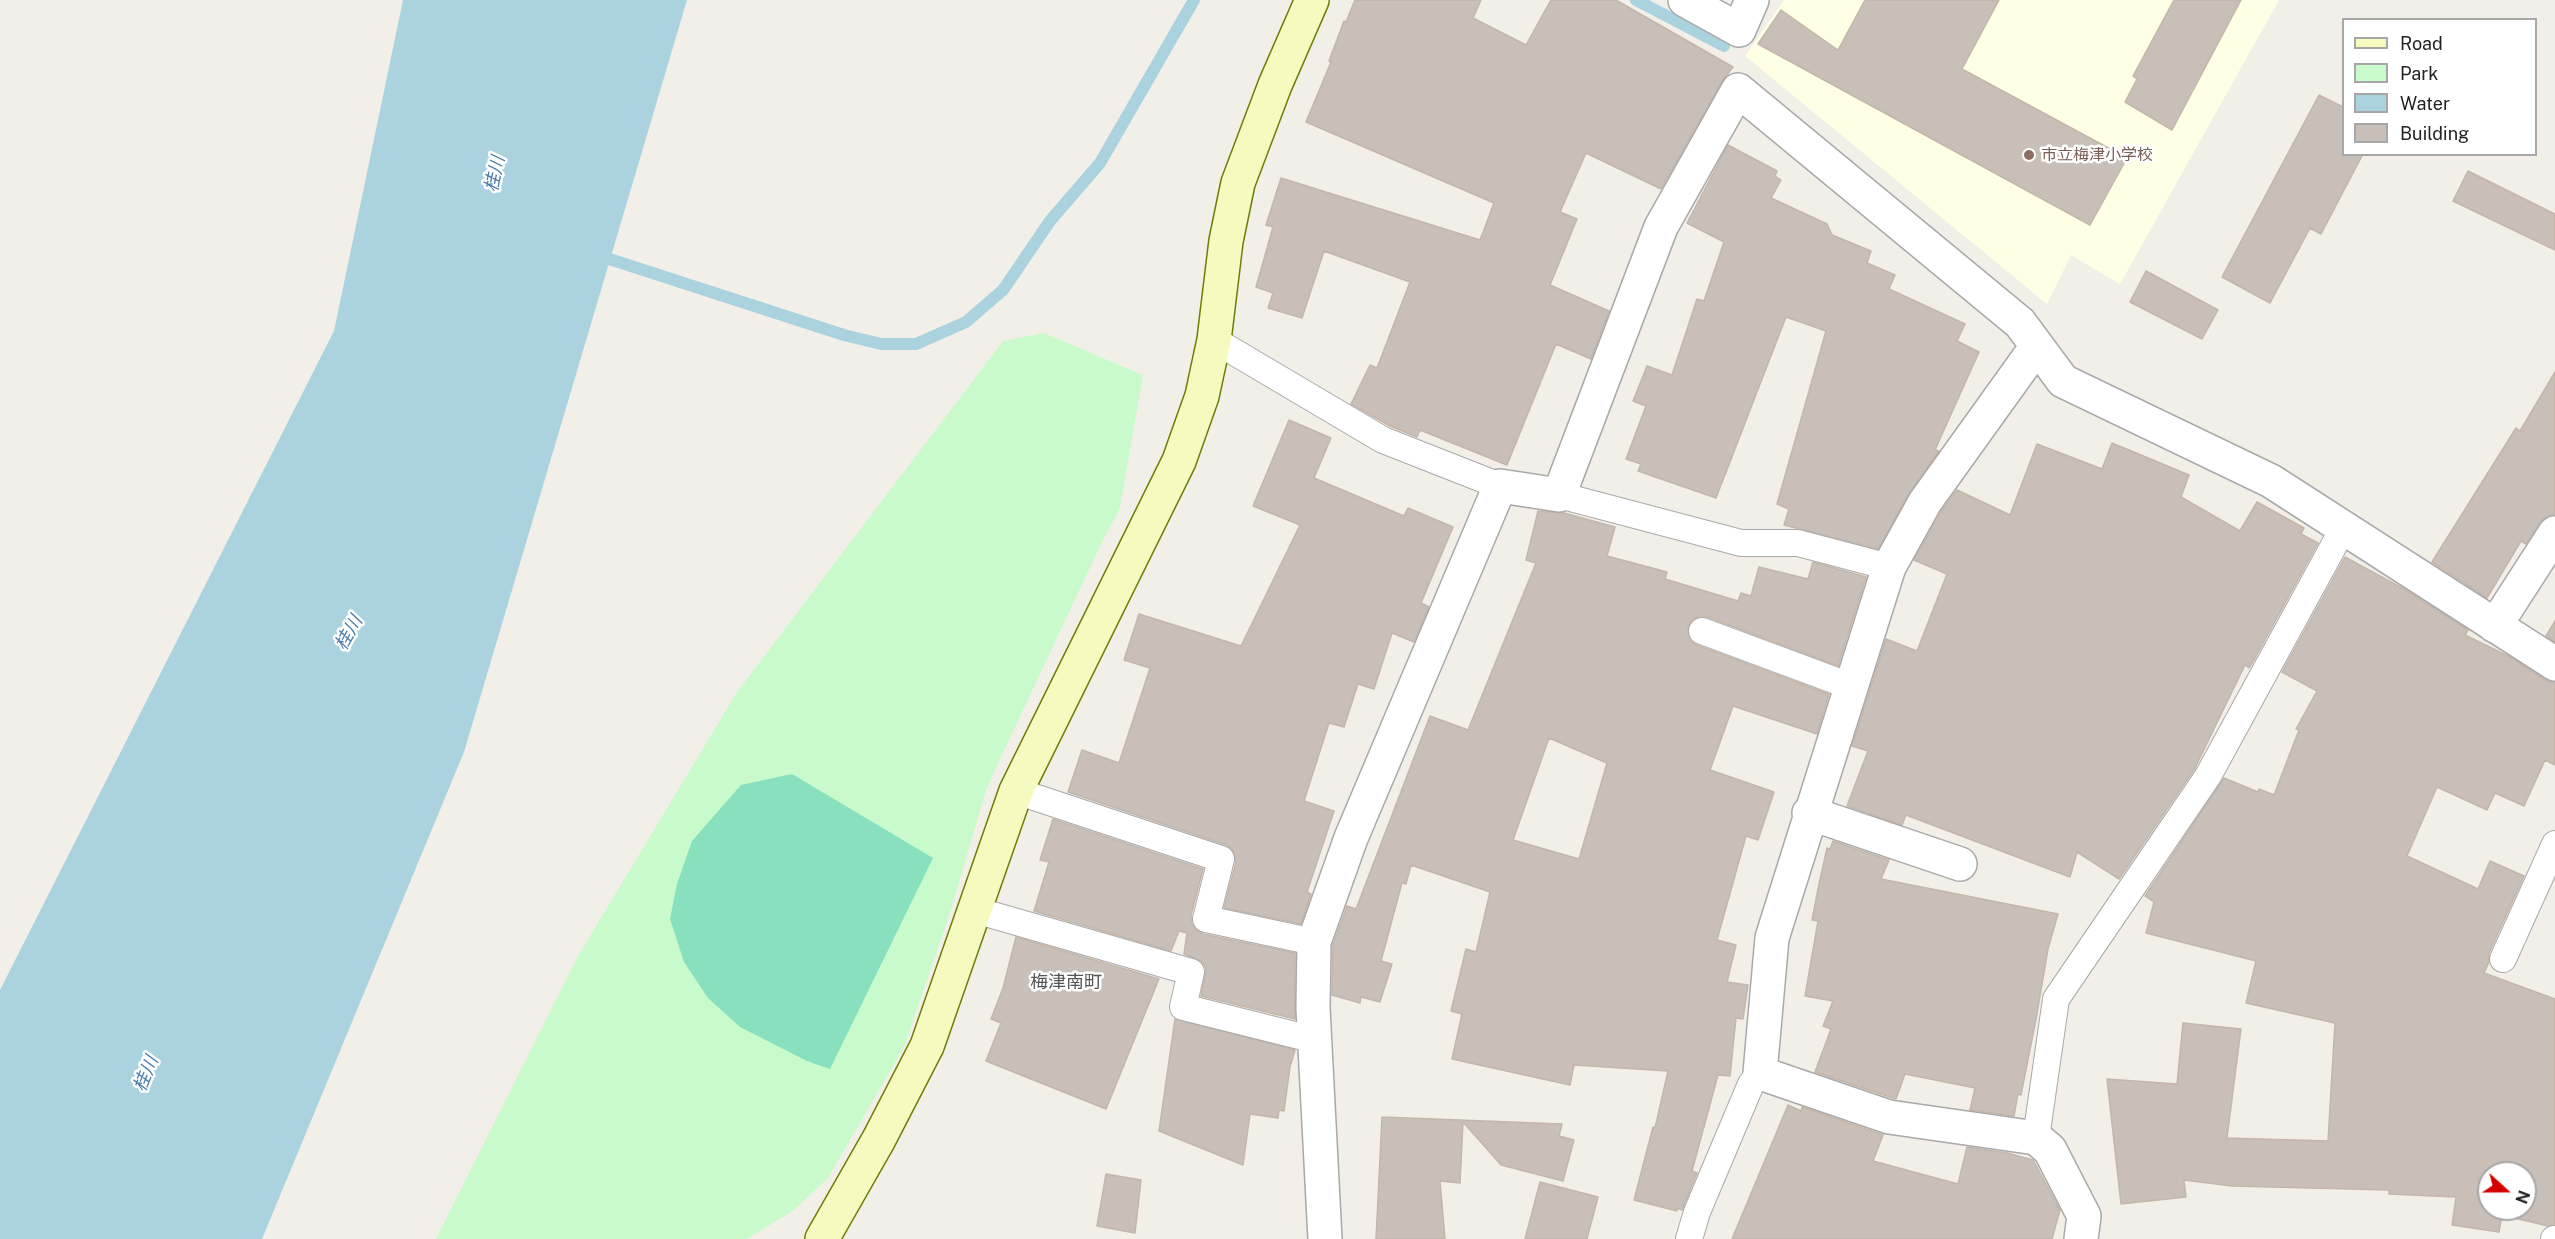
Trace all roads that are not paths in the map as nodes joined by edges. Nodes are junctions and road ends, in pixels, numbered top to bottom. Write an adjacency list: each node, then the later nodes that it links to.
1 (1312, 0): 4 (street)
2 (1685, 0): 3 (street)
3 (1752, 0)
4 (1214, 340): 6 (lane); 15 (street)
5 (2037, 346): 7 (street); 8 (street); 10 (street)
6 (1500, 486): 7 (street); 20 (street)
7 (1559, 495): 10 (lane)
8 (2344, 527): 11 (street); 24 (lane)
9 (2555, 533): 11 (street)
10 (1889, 567): 14 (street)
11 (2495, 626): 13 (street)
12 (1702, 631): 14 (lane)
13 (2555, 664)
14 (1850, 686): 16 (street)
15 (1016, 791): 19 (street); 20 (lane)
16 (1809, 813): 18 (street); 23 (street)
17 (2555, 844): 21 (lane)
18 (1960, 864)
19 (975, 909): 22 (lane); 25 (street)
20 (1314, 942): 22 (street)
21 (2503, 959)
22 (1315, 1040): 26 (street)
23 (1760, 1073): 24 (street); 27 (lane)
24 (2036, 1138): 28 (street)
25 (822, 1239)
26 (1325, 1239)
27 (1689, 1239)
28 (2081, 1239)

